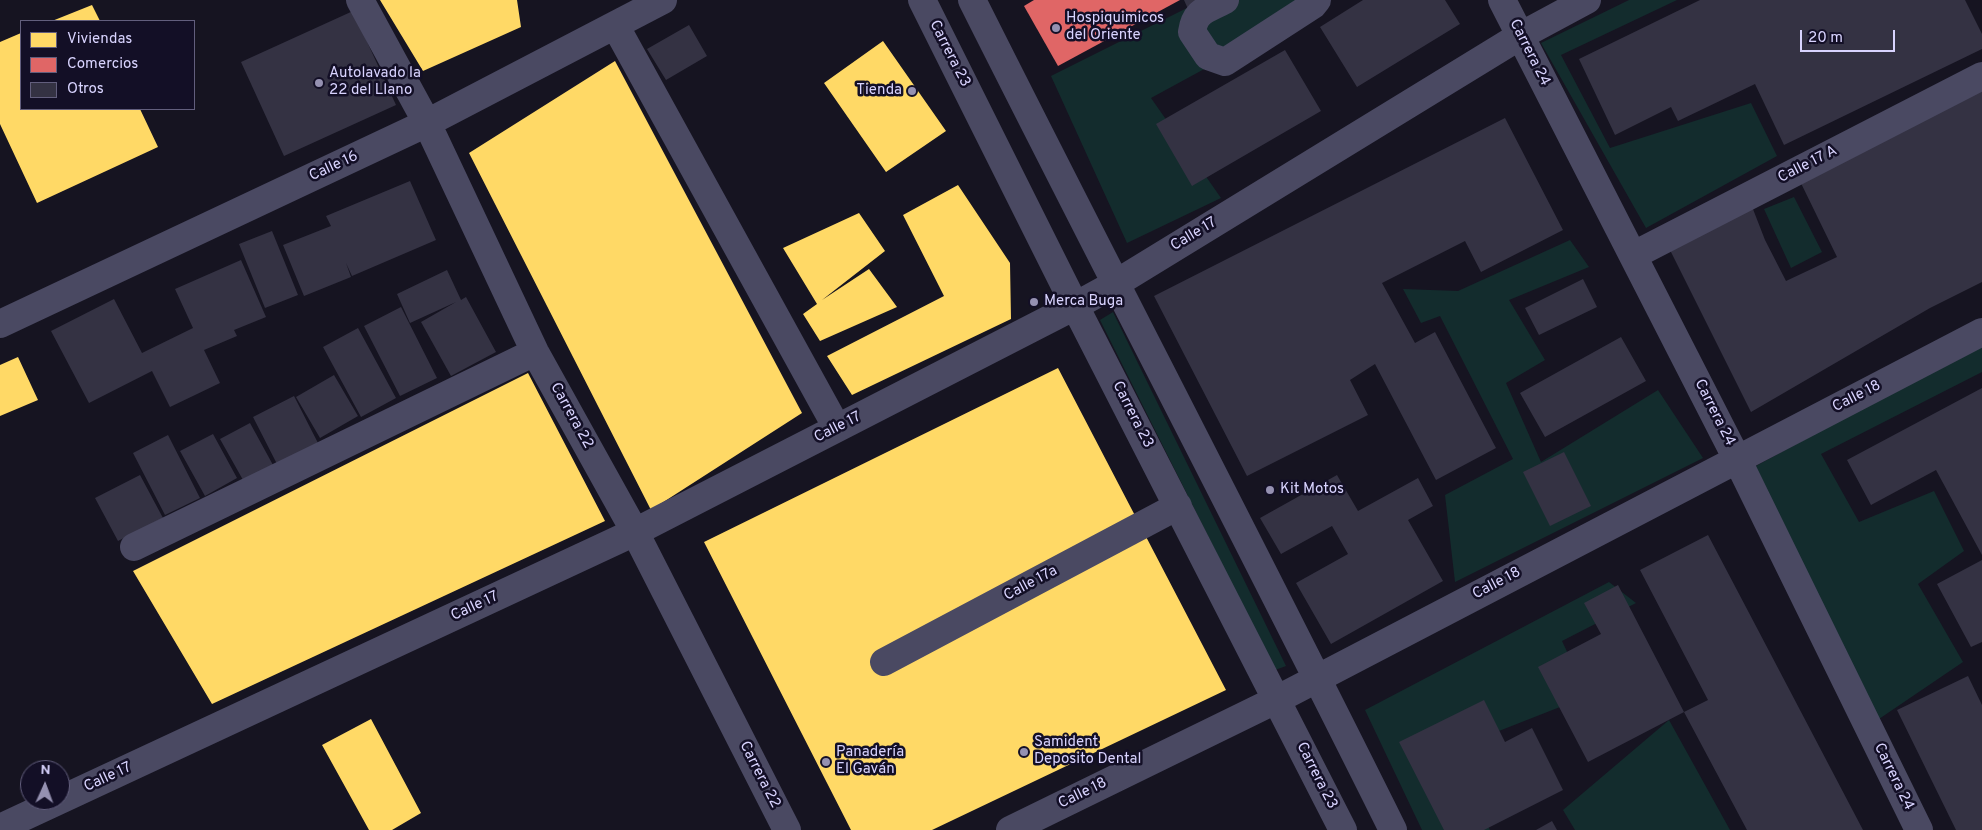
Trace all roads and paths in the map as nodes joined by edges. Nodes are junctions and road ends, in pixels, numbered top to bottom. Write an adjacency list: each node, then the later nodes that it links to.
1 (360, 0): 12 (street, Carrera 22)
2 (662, 0): 9 (street, Calle 16)
3 (922, 0): 15 (street, Carrera 23)
4 (972, 0): 14 (street)
5 (1224, 0): 6 (street)
6 (1317, 0)
7 (1502, 0): 10 (street, Carrera 24)
8 (1587, 0): 10 (street, Calle 17)
9 (615, 25): 12 (street, Calle 16); 19 (street)
10 (1520, 36): 13 (street, Carrera 24); 14 (street, Calle 17)
11 (1982, 76): 13 (street, Calle 17 A)
12 (427, 123): 16 (street, Calle 16); 18 (street, Carrera 22)
13 (1634, 255): 20 (street, Carrera 24)
14 (1115, 284): 15 (street, Calle 17); 25 (street)
15 (1075, 306): 19 (street, Calle 17); 21 (street, Carrera 23)
16 (0, 324)
17 (1982, 332): 20 (street, Calle 18)
18 (535, 352): 22 (street, Carrera 22); 23 (street)
19 (837, 428): 22 (street, Calle 17)
20 (1737, 459): 25 (street, Calle 18); 34 (street, Carrera 24)
21 (1178, 506): 24 (street, Calle 17a); 26 (street, Carrera 23)
22 (635, 532): 27 (street, Calle 17); 30 (street, Carrera 22)
23 (134, 547)
24 (884, 662)
25 (1318, 678): 26 (street, Calle 18); 33 (street)
26 (1278, 699): 31 (street, Calle 18); 32 (street, Carrera 23)
27 (70, 795)
28 (39, 810): 29 (street, Calle 17)
29 (0, 828)
30 (787, 830)
31 (1010, 830)
32 (1343, 830)
33 (1393, 830)
34 (1920, 830)

